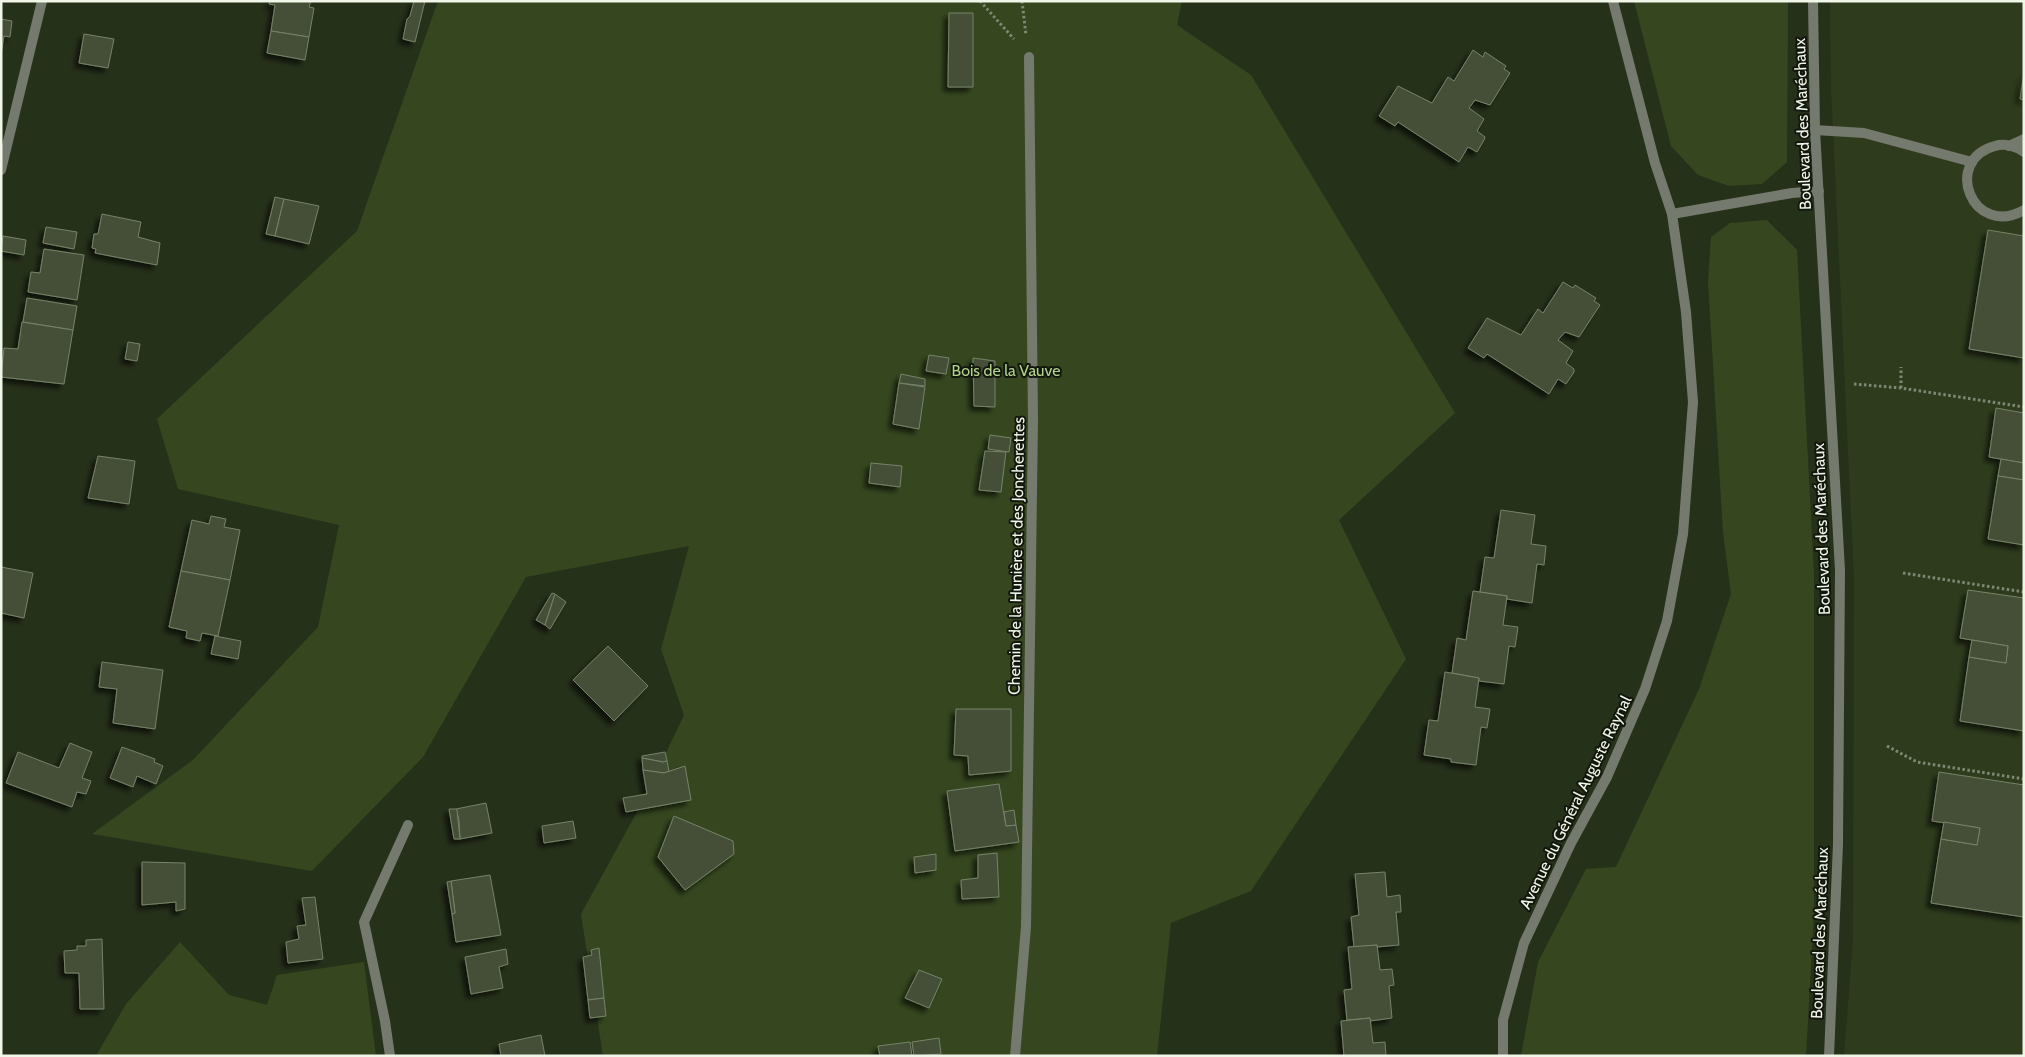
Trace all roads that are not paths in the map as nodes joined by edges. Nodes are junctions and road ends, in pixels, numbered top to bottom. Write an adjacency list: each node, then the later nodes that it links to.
1 (42, 1): 10 (street)
2 (1613, 1): 13 (street, Avenue du Général Auguste Raynal)
3 (1813, 1): 5 (street, Boulevard des Maréchaux)
4 (1029, 57): 16 (street, Chemin de la Hunière et des Joncherettes)
5 (1816, 130): 9 (street); 11 (street, Boulevard des Maréchaux)
6 (2024, 139): 7 (street)
7 (2009, 146): 8 (street); 9 (street)
8 (2024, 152)
9 (1972, 162): 12 (street)
10 (1, 170)
11 (1818, 191): 13 (street); 18 (street, Boulevard des Maréchaux)
12 (2024, 210)
13 (1672, 214): 17 (street, Avenue du Général Auguste Raynal)
14 (408, 825): 15 (street)
15 (390, 1056)
16 (1015, 1056)
17 (1503, 1056)
18 (1829, 1056)

